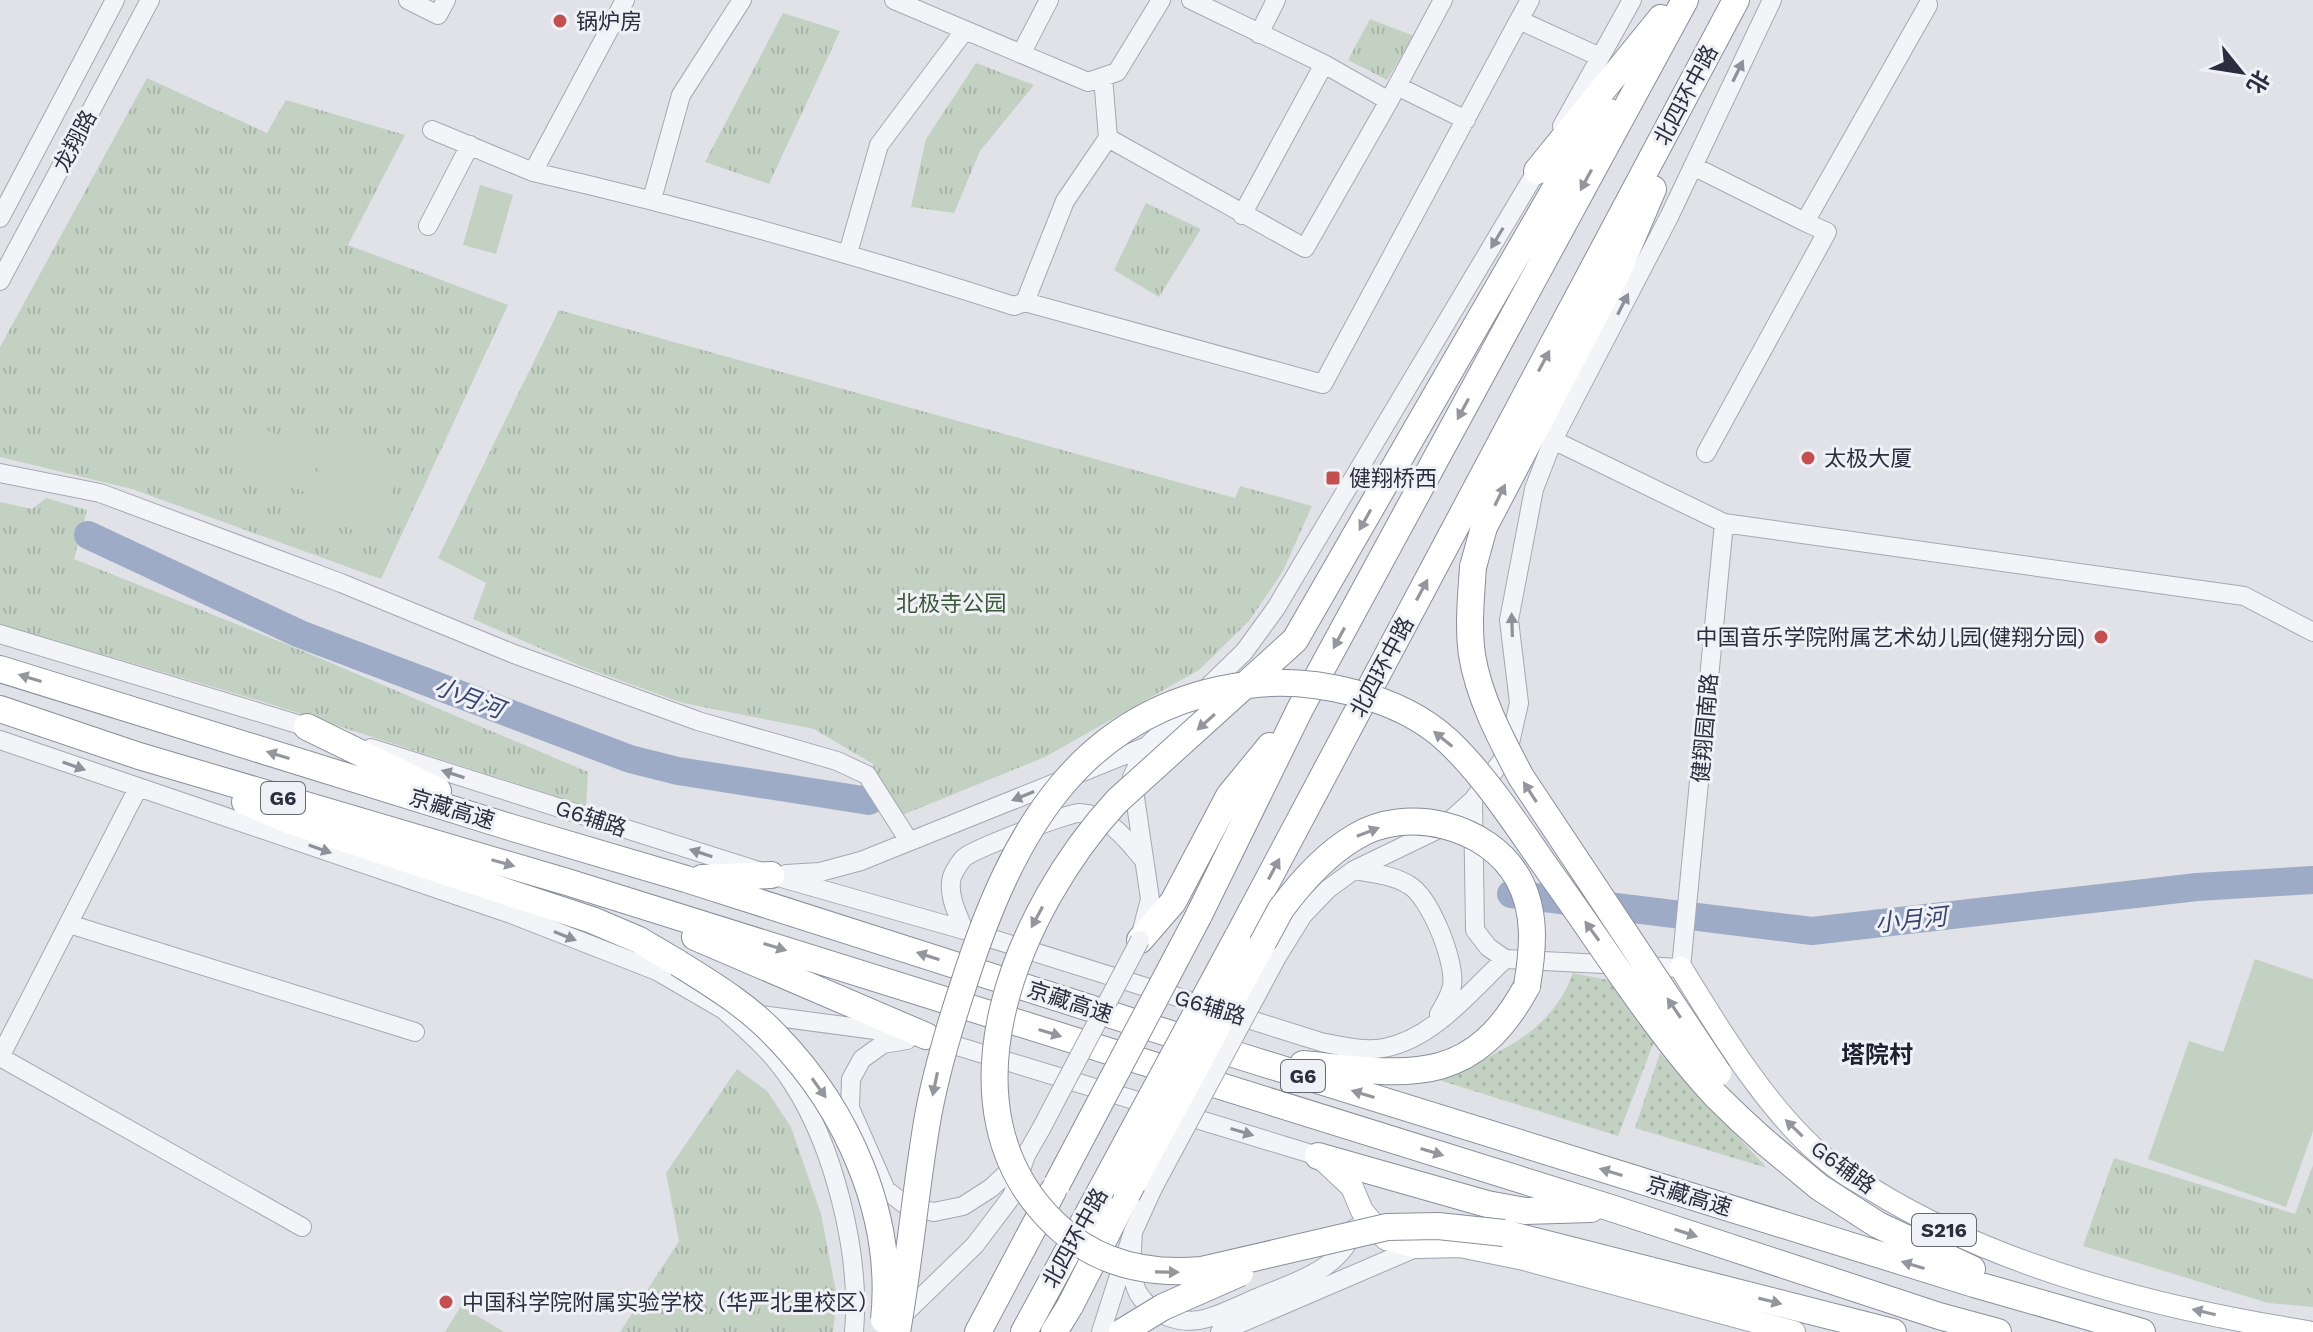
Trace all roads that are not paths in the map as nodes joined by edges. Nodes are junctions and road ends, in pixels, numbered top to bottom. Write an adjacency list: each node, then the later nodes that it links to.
1 (115, 0): 40 (street, 龙翔路)
2 (150, 0): 44 (street, 龙翔路)
3 (408, 0): 4 (street)
4 (446, 0)
5 (625, 0): 37 (street)
6 (742, 0): 38 (street)
7 (894, 0): 20 (street)
8 (1049, 0): 25 (street)
9 (1161, 0): 29 (street)
10 (1191, 0): 23 (street)
11 (1276, 0): 23 (street)
12 (1443, 0): 30 (street)
13 (1530, 0): 21 (street)
14 (1632, 0): 26 (street)
15 (1676, 0): 36 (highway)
16 (1685, 0): 27 (highway, 北四环中路)
17 (1736, 0): 24 (highway, 北四环中路)
18 (1772, 0): 35 (street, 北四环中路, one-way to 18)
19 (1928, 5): 41 (street)
20 (934, 8): 22 (street)
21 (1519, 20): 26 (street); 31 (street)
22 (965, 30): 25 (street); 43 (street)
23 (1259, 34): 28 (street)
24 (1716, 38): 78 (highway, one-way to 24, bridge); 92 (highway, 北四环中路, one-way to 24, bridge)
25 (1021, 54): 29 (street)
26 (1600, 57): 36 (street)
27 (1650, 62): 54 (highway, 北四环中路, one-way to 54); 85 (highway, one-way to 85, bridge)
28 (1324, 64): 30 (street); 39 (street)
29 (1103, 77): 33 (street)
30 (1393, 93): 31 (street); 39 (street)
31 (1466, 120): 45 (street)
32 (432, 130): 34 (street)
33 (1108, 138): 39 (street); 45 (street)
34 (470, 145): 37 (street); 42 (street)
35 (1693, 166): 41 (street); 46 (street, 北四环中路, one-way to 35)
36 (1537, 171): 57 (street, one-way to 57)
37 (533, 172): 38 (street)
38 (652, 199): 43 (street)
39 (1242, 215)
40 (0, 218)
41 (1805, 222): 47 (street)
42 (428, 226)
43 (848, 253): 45 (street)
44 (0, 281)
45 (1025, 302)
46 (1553, 440): 49 (street); 60 (street, 北四环中路, one-way to 46)
47 (1706, 453)
48 (0, 473): 62 (street)
49 (1724, 523): 50 (street); 72 (street, 健翔园南路)
50 (2313, 632)
51 (0, 634): 55 (street, G6辅路)
52 (0, 669): 61 (highway, 京藏高速 / G6, one-way to 52)
53 (0, 709): 58 (highway, 京藏高速 / G6)
54 (1300, 709): 70 (highway); 91 (highway, 北四环中路, bridge)
55 (307, 727): 61 (highway); 65 (street, G6辅路, one-way to 55)
56 (0, 740): 59 (street, one-way to 59)
57 (1147, 746): 62 (street, one-way to 62); 63 (street)
58 (139, 756): 67 (highway, 京藏高速 / G6, one-way to 67); 89 (highway, one-way to 89, bridge)
59 (138, 788): 68 (street); 73 (street, one-way to 73)
60 (1473, 800): 64 (street, 北四环中路); 71 (street)
61 (513, 828): 66 (highway, 京藏高速 / G6)
62 (909, 841): 65 (street)
63 (1143, 859): 69 (street); 70 (street)
64 (1354, 870): 74 (street); 84 (street, 北四环中路, bridge)
65 (771, 875): 66 (highway); 69 (street, G6辅路)
66 (686, 879): 77 (highway, 京藏高速 / G6, one-way to 66)
67 (567, 882): 76 (highway); 81 (highway, 京藏高速 / G6, one-way to 81)
68 (69, 924): 75 (street); 83 (street)
69 (964, 930): 74 (street, G6辅路)
70 (1140, 940): 79 (street, bridge)
71 (1505, 959): 72 (street); 74 (street, G6辅路)
72 (1681, 968): 101 (main road, G6辅路 / S216, one-way to 72)
73 (724, 1010): 76 (street); 88 (street)
74 (1434, 1025)
75 (415, 1032)
76 (926, 1036): 79 (street); 80 (street, one-way to 80)
77 (1246, 1058): 87 (highway, 京藏高速 / G6, one-way to 77); 93 (highway, one-way to 77, bridge)
78 (1765, 1142): 87 (highway); 90 (highway, one-way to 90, bridge)
79 (1026, 1155): 89 (street)
80 (1318, 1156): 81 (highway); 82 (main road)
81 (1611, 1208): 99 (highway, 京藏高速 / G6, one-way to 99)
82 (1362, 1211): 84 (street); 86 (main road)
83 (302, 1227)
84 (1133, 1232): 94 (street, 北四环中路)
85 (1308, 1244): 95 (highway, bridge); 98 (highway, one-way to 98, bridge)
86 (1418, 1247): 96 (street); 97 (main road)
87 (2095, 1320): 100 (highway, 京藏高速 / G6)
88 (854, 1332)
89 (884, 1332)
90 (897, 1332)
91 (978, 1332)
92 (1024, 1332)
93 (1054, 1332)
94 (1101, 1332)
95 (1122, 1332)
96 (1220, 1332)
97 (1794, 1332)
98 (1893, 1332)
99 (1998, 1332)
100 (2142, 1332)
101 (2308, 1332)

